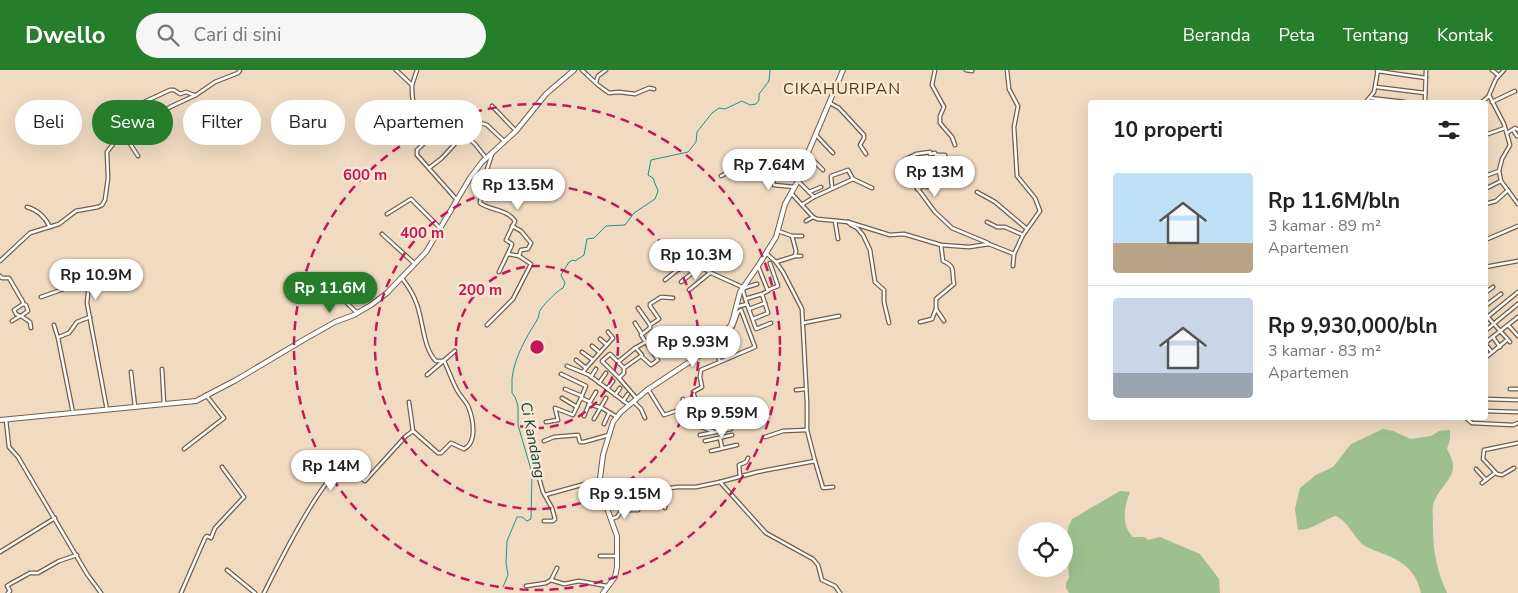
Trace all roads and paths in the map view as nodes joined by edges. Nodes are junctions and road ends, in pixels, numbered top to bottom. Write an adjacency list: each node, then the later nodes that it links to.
1 (240, 70): 24 (street)
2 (396, 70): 19 (street)
3 (417, 70): 19 (street)
4 (574, 70): 39 (main road)
5 (582, 70): 18 (street)
6 (606, 70): 18 (street)
7 (844, 70): 32 (main road)
8 (934, 70): 49 (street)
9 (966, 70): 14 (street)
10 (1007, 70): 96 (street)
11 (1426, 70): 17 (street)
12 (1492, 70): 16 (street)
13 (1504, 70): 16 (street)
14 (972, 71)
15 (1378, 71): 17 (street); 20 (street)
16 (1498, 75): 25 (street)
17 (1426, 78): 23 (street)
18 (596, 83): 21 (street)
19 (412, 84): 60 (street)
20 (1376, 87): 23 (street); 26 (street)
21 (654, 89)
22 (1515, 91): 31 (street)
23 (1425, 93): 29 (street)
24 (196, 95): 27 (street); 33 (street)
25 (1488, 95): 30 (street); 31 (street)
26 (1370, 98): 28 (street)
27 (149, 100)
28 (1388, 100)
29 (1425, 100)
30 (1484, 100)
31 (1492, 102): 36 (street)
32 (830, 103): 41 (main road); 53 (street)
33 (173, 106)
34 (492, 106): 39 (street)
35 (482, 124): 44 (street)
36 (1505, 128): 40 (street); 42 (street)
37 (1513, 130): 38 (street); 40 (street); 43 (street)
38 (1518, 130)
39 (516, 131): 44 (main road)
40 (1507, 133): 62 (street)
41 (816, 135): 51 (street); 52 (main road)
42 (1488, 135)
43 (1517, 136)
44 (504, 141): 50 (main road)
45 (112, 145): 94 (street)
46 (131, 145): 56 (street)
47 (454, 145): 60 (street)
48 (476, 145): 57 (street)
49 (954, 145)
50 (493, 153): 57 (main road); 92 (street)
51 (833, 153)
52 (807, 154): 58 (main road); 61 (street)
53 (866, 154)
54 (936, 155): 55 (street); 63 (street); 75 (street)
55 (945, 155)
56 (138, 156)
57 (486, 158): 81 (main road)
58 (805, 160): 59 (street); 69 (main road)
59 (770, 166): 65 (street); 72 (street)
60 (429, 168): 81 (street)
61 (823, 170)
62 (1499, 171): 64 (street); 68 (street)
63 (940, 175): 67 (street); 75 (street)
64 (1488, 175)
65 (721, 176)
66 (853, 179): 73 (street); 73 (street); 74 (street)
67 (953, 179)
68 (1501, 180): 71 (street); 76 (street)
69 (798, 181): 72 (main road); 77 (street)
70 (821, 187): 77 (street)
71 (1488, 187)
72 (794, 188): 79 (main road)
73 (832, 188): 80 (street)
74 (872, 188)
75 (917, 189): 105 (street)
76 (1508, 190): 82 (street); 84 (street)
77 (810, 192): 80 (street)
78 (977, 192): 96 (street)
79 (791, 193): 83 (street); 97 (main road)
80 (814, 197): 83 (street)
81 (457, 200): 95 (main road)
82 (1488, 203)
83 (802, 204): 87 (street)
84 (1518, 204)
85 (27, 207): 94 (street)
86 (387, 214): 95 (street)
87 (813, 217): 88 (street); 89 (street)
88 (835, 220): 90 (street); 102 (street)
89 (806, 221)
90 (848, 222): 106 (street); 169 (street)
91 (987, 222): 99 (street)
92 (512, 226): 109 (street); 111 (street)
93 (1518, 226): 103 (street)
94 (50, 227): 115 (street)
95 (440, 228): 119 (main road)
96 (1027, 229): 99 (street)
97 (778, 231): 100 (street); 108 (main road)
98 (382, 234): 119 (street)
99 (1024, 235): 110 (street)
100 (792, 236): 101 (street); 112 (street)
101 (802, 236)
102 (838, 239)
103 (1488, 239)
104 (679, 243): 107 (street)
105 (989, 244): 106 (street); 110 (street)
106 (941, 245): 151 (street)
107 (684, 248): 114 (street); 124 (street)
108 (766, 253): 118 (street); 121 (main road)
109 (508, 254): 111 (street); 125 (street)
110 (1014, 254): 122 (street)
111 (519, 256): 172 (street)
112 (794, 256): 113 (street); 118 (street)
113 (800, 256)
114 (692, 258): 120 (street); 129 (street)
115 (0, 261)
116 (1518, 261): 123 (street)
117 (770, 262): 135 (street)
118 (776, 262): 168 (street)
119 (416, 264): 128 (main road)
120 (701, 266): 126 (street); 130 (street)
121 (758, 266): 132 (main road); 135 (street)
122 (1013, 266)
123 (1488, 266)
124 (661, 267)
125 (499, 272)
126 (710, 273): 132 (street); 134 (street)
127 (0, 276): 145 (street)
128 (402, 278): 153 (main road); 200 (street)
129 (665, 280)
130 (681, 282)
131 (757, 284): 143 (street)
132 (742, 287): 152 (main road)
133 (1493, 287): 136 (street)
134 (689, 290)
135 (768, 290): 138 (street)
136 (1488, 291)
137 (1518, 292): 157 (street)
138 (764, 293)
139 (338, 294): 153 (street)
140 (1501, 294): 147 (street)
141 (41, 297): 158 (street)
142 (673, 298): 173 (street)
143 (745, 299): 144 (street); 146 (street)
144 (765, 303): 150 (street); 161 (street)
145 (23, 304): 154 (street); 155 (street)
146 (747, 304): 150 (street); 152 (street)
147 (1488, 304)
148 (1518, 304): 171 (street)
149 (638, 308): 173 (street)
150 (749, 309): 161 (street)
151 (936, 309): 164 (street); 165 (street)
152 (737, 310): 202 (street); 202 (street); 220 (main road)
153 (358, 312): 227 (main road)
154 (25, 314): 155 (street); 159 (street)
155 (21, 316): 159 (street); 163 (street)
156 (839, 316): 168 (street)
157 (1488, 316)
158 (90, 317): 183 (street); 245 (street)
159 (26, 318): 175 (street)
160 (1518, 318): 174 (street)
161 (752, 319): 167 (street)
162 (1488, 320): 171 (street)
163 (12, 321)
164 (920, 322)
165 (944, 322)
166 (634, 323): 179 (street)
167 (771, 323)
168 (803, 323): 221 (street)
169 (889, 323)
170 (54, 324): 183 (street)
171 (1494, 324): 176 (street); 177 (street)
172 (487, 325)
173 (650, 325): 179 (street)
174 (1508, 325): 177 (street); 180 (street)
175 (30, 328)
176 (1488, 329)
177 (1500, 331): 182 (street); 190 (street)
178 (608, 332): 187 (street)
179 (642, 334): 186 (street)
180 (1518, 336)
181 (655, 337): 186 (street)
182 (1493, 337): 185 (street); 190 (street)
183 (58, 338): 248 (street)
184 (600, 339): 187 (street)
185 (1488, 341)
186 (646, 343): 191 (street); 196 (street)
187 (606, 344): 194 (street)
188 (592, 346): 194 (street)
189 (1488, 347): 195 (street)
190 (1500, 347): 195 (street)
191 (636, 348): 196 (street); 201 (street)
192 (455, 351): 200 (street)
193 (582, 352): 199 (street)
194 (599, 352): 199 (street)
195 (1492, 352): 197 (street)
196 (642, 355): 205 (street)
197 (1488, 355)
198 (576, 360): 204 (street)
199 (592, 360): 204 (street)
200 (444, 361): 212 (street); 262 (street)
201 (618, 362): 205 (street); 214 (street)
202 (720, 362): 243 (street)
203 (568, 366): 209 (street)
204 (586, 368): 209 (street)
205 (624, 368): 214 (street)
206 (162, 369): 239 (street)
207 (596, 369): 213 (street)
208 (131, 372): 241 (street)
209 (583, 372): 213 (street)
210 (606, 373): 216 (street)
211 (561, 374): 229 (street)
212 (427, 375)
213 (591, 377): 216 (street)
214 (619, 378): 233 (street)
215 (613, 381): 219 (street)
216 (599, 382): 219 (street)
217 (620, 388): 228 (street)
218 (565, 389): 229 (street)
219 (607, 389): 228 (street)
220 (648, 389): 233 (main road); 243 (street)
221 (806, 389): 224 (street); 261 (street)
222 (1510, 389): 223 (street)
223 (1518, 389)
224 (796, 390)
225 (596, 392): 238 (street)
226 (628, 394): 236 (street)
227 (206, 395): 239 (main road); 275 (street)
228 (615, 395): 236 (street)
229 (581, 397): 238 (street); 242 (street)
230 (562, 398): 242 (street)
231 (606, 398): 244 (street)
232 (683, 399): 243 (street)
233 (635, 400): 240 (main road); 252 (street)
234 (1488, 400): 235 (street)
235 (1518, 400)
236 (623, 401): 240 (street)
237 (409, 402): 262 (street)
238 (589, 403): 244 (street); 250 (street)
239 (164, 404): 241 (main road)
240 (629, 406): 251 (main road)
241 (135, 407): 245 (main road)
242 (577, 407): 257 (street)
243 (687, 407): 264 (street)
244 (599, 408): 249 (street); 253 (street)
245 (107, 410): 248 (main road)
246 (1488, 411): 247 (street)
247 (1518, 412)
248 (73, 413): 255 (main road)
249 (609, 413): 251 (street); 259 (street)
250 (584, 416)
251 (617, 417): 265 (main road)
252 (645, 418)
253 (594, 419)
254 (0, 420): 255 (main road)
255 (6, 420): 295 (street)
256 (1468, 420): 258 (street)
257 (546, 422)
258 (1518, 423)
259 (604, 424)
260 (731, 429): 263 (street)
261 (807, 430): 268 (street); 278 (street)
262 (413, 431): 311 (street)
263 (719, 431): 264 (street); 269 (street)
264 (714, 432): 266 (street)
265 (608, 435): 270 (street); 285 (main road)
266 (700, 435)
267 (732, 435): 269 (street)
268 (765, 437)
269 (720, 438): 271 (street); 274 (street)
270 (544, 441)
271 (705, 441)
272 (1518, 443): 283 (street)
273 (737, 445): 274 (street)
274 (722, 448): 276 (street)
275 (184, 449)
276 (711, 451)
277 (748, 458): 284 (street)
278 (815, 460): 284 (street); 289 (street)
279 (222, 467): 309 (street)
280 (1514, 468): 283 (street)
281 (1476, 469): 286 (street)
282 (537, 471): 292 (street)
283 (1495, 472): 286 (street)
284 (740, 476): 287 (street)
285 (599, 480): 290 (main road); 292 (street)
286 (1486, 480): 288 (street)
287 (720, 482): 291 (street); 313 (street)
288 (1482, 484)
289 (833, 487)
290 (599, 488): 291 (street); 296 (main road)
291 (667, 488): 293 (street)
292 (545, 495): 297 (street)
293 (665, 508)
294 (638, 510): 296 (street)
295 (55, 518): 298 (street); 299 (street)
296 (611, 519): 301 (main road)
297 (544, 521)
298 (0, 552)
299 (77, 555): 307 (street); 308 (street)
300 (600, 556): 301 (street)
301 (617, 556): 306 (main road)
302 (557, 568): 304 (street)
303 (227, 570): 310 (street)
304 (551, 580): 305 (street); 306 (street)
305 (526, 586)
306 (609, 586): 312 (main road)
307 (8, 593)
308 (101, 593)
309 (181, 593)
310 (255, 593)
311 (264, 593)
312 (603, 593)
313 (840, 593)

